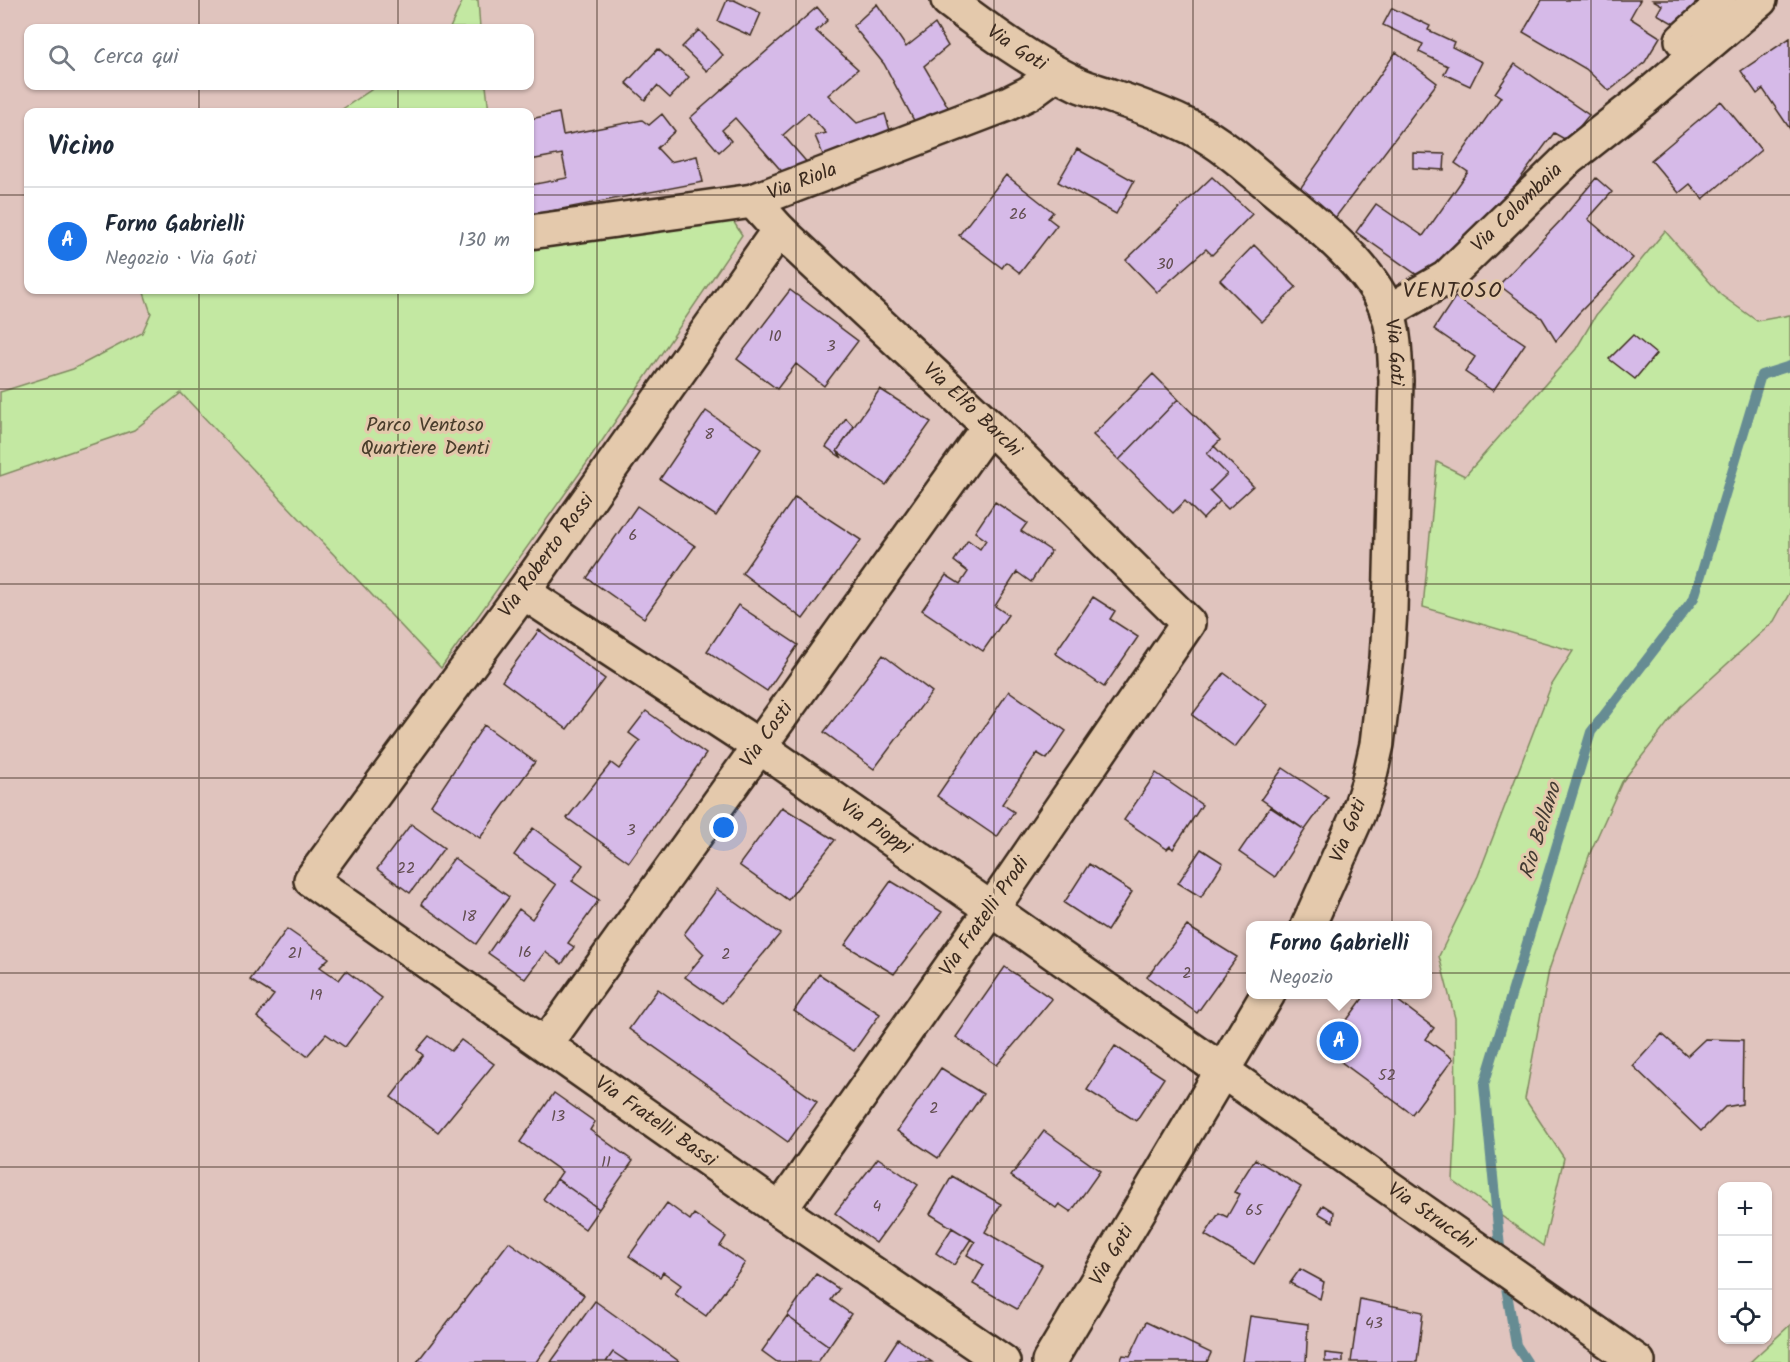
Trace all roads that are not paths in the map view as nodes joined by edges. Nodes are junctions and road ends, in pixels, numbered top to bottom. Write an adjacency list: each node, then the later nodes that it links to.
1 (948, 0): 4 (street, Via Goti)
2 (1719, 0): 5 (street, Via Colombaia)
3 (1760, 0): 5 (street, Via Colombaia)
4 (1056, 73): 6 (street, Via Riola); 9 (street, Via Goti)
5 (1645, 98): 9 (street, Via Colombaia)
6 (753, 201): 7 (street, Via Elfo Barchi); 8 (street, Via Riola)
7 (779, 230): 10 (street, Via Elfo Barchi); 11 (street, Via Roberto Rossi)
8 (534, 231)
9 (1388, 312): 16 (street, Via Goti)
10 (989, 426): 12 (street, Via Elfo Barchi); 13 (street, Via Costi)
11 (523, 592): 13 (street, Via Pioppi); 14 (street, Via Roberto Rossi)
12 (1188, 623): 15 (street, Via Fratelli Prodi)
13 (760, 747): 15 (street, Via Pioppi); 18 (street, Via Costi)
14 (311, 880): 18 (street, Via Fratelli Bassi)
15 (991, 910): 19 (street, Via Pioppi); 20 (street, Via Fratelli Prodi)
16 (1310, 921)
17 (1265, 999): 19 (street, Via Goti)
18 (546, 1044): 20 (street, Via Fratelli Bassi)
19 (1223, 1072): 22 (street, Via Goti); 23 (street, Via Strucchi)
20 (780, 1210): 21 (street, Via Fratelli Bassi)
21 (1003, 1362)
22 (1049, 1362)
23 (1638, 1362)

